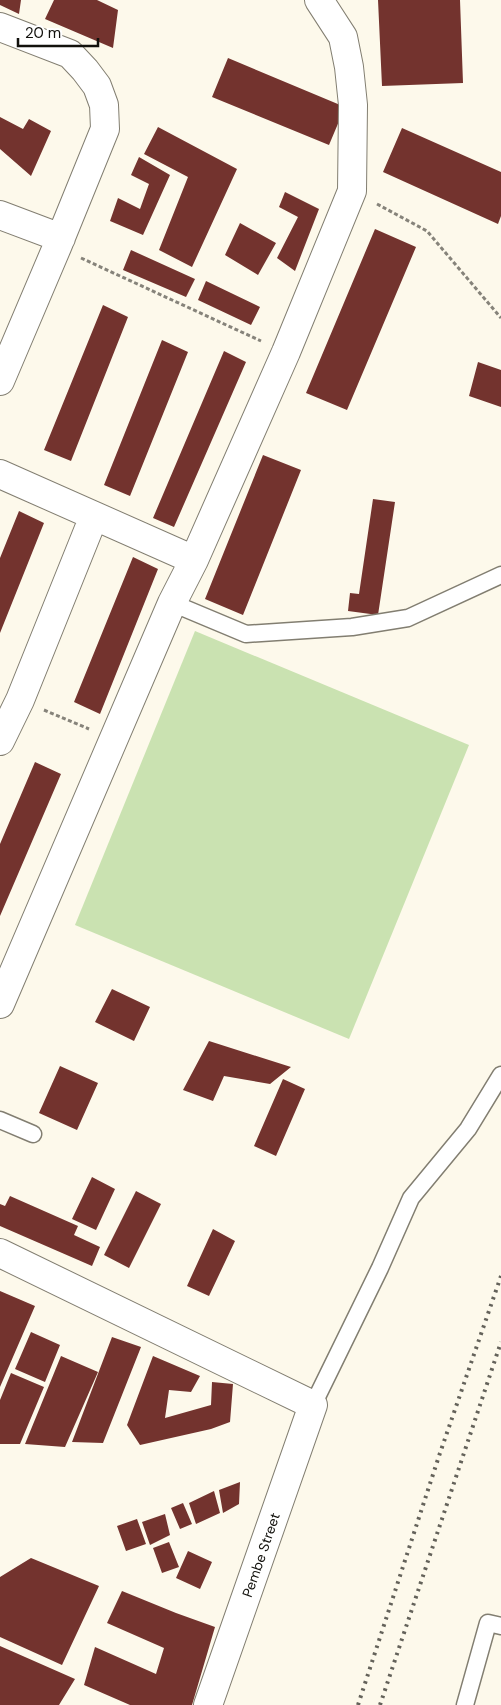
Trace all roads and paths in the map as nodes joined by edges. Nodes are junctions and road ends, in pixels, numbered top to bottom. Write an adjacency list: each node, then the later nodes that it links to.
1 (319, 0): 3 (street)
2 (0, 27): 5 (street)
3 (352, 191): 6 (path); 7 (street)
4 (0, 215): 5 (street)
5 (59, 242): 7 (path); 8 (street)
6 (501, 318)
7 (286, 352): 11 (street)
8 (3, 365)
9 (0, 474): 10 (street)
10 (94, 516): 11 (street); 14 (street)
11 (194, 560): 13 (street)
12 (501, 575): 13 (lane)
13 (172, 603): 15 (street)
14 (20, 700): 15 (path); 16 (street)
15 (114, 739): 17 (street)
16 (0, 742)
17 (6, 976): 18 (street)
18 (0, 1004)
19 (501, 1075): 23 (lane)
20 (0, 1120): 21 (lane)
21 (33, 1134)
22 (0, 1253): 23 (street)
23 (313, 1405): 25 (street, Pembe Street)
24 (501, 1626): 26 (lane)
25 (208, 1705)
26 (465, 1705)

